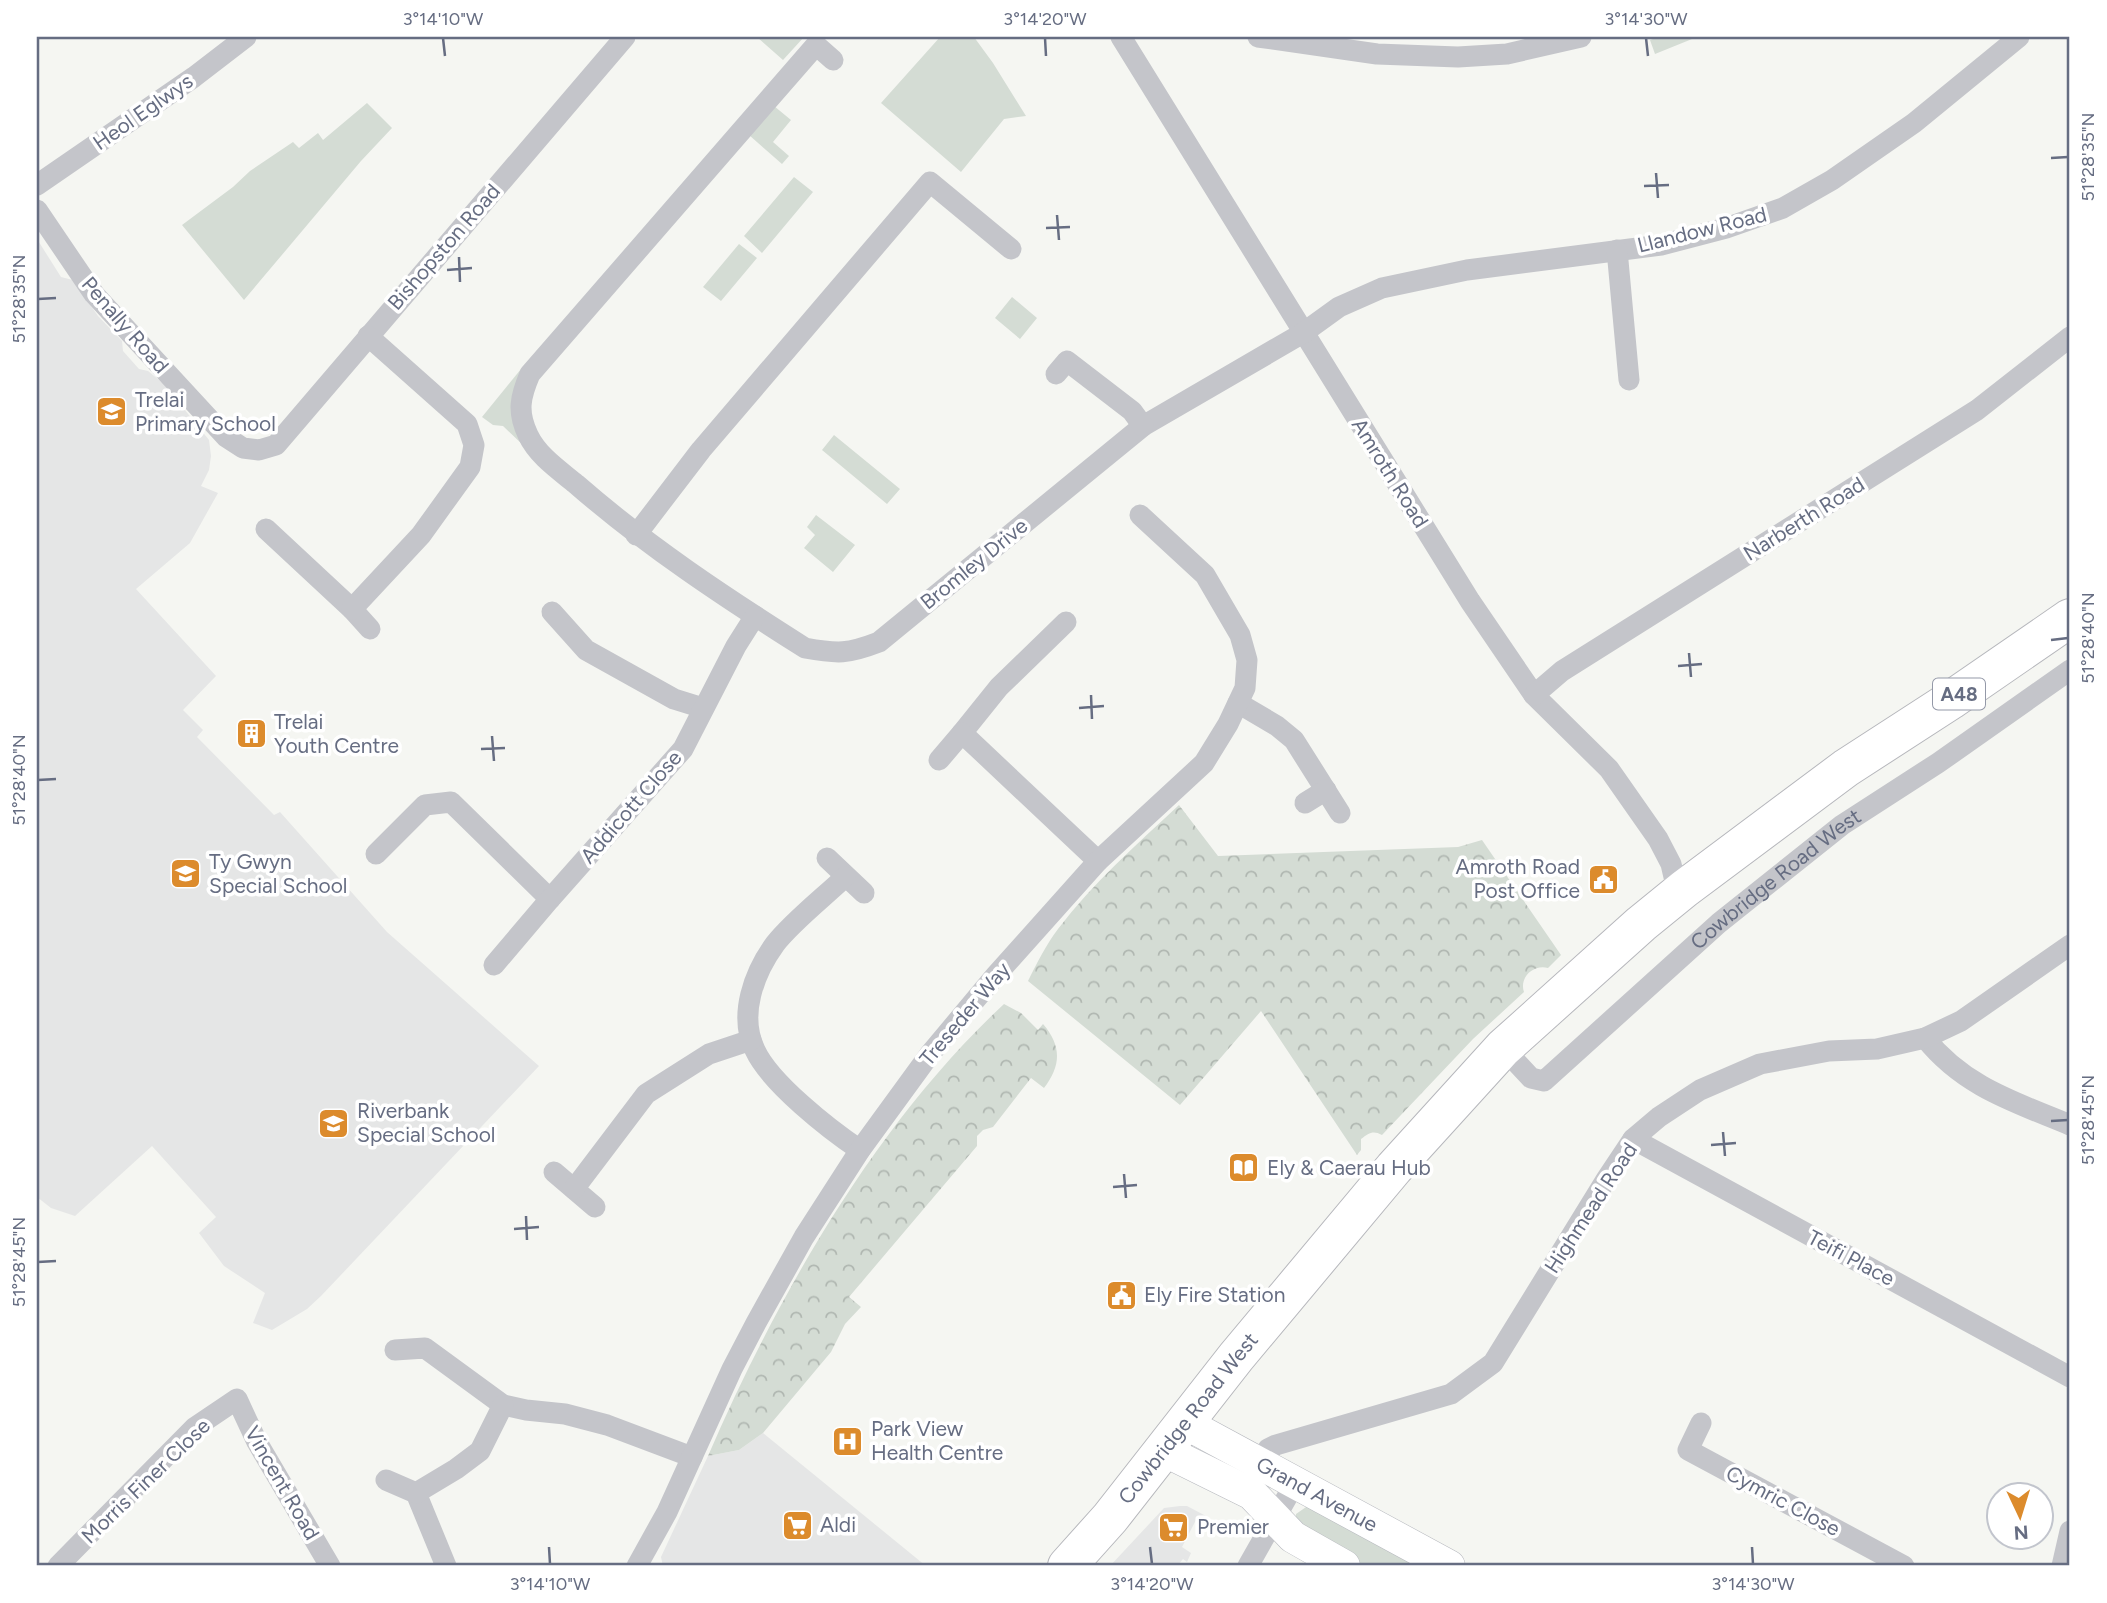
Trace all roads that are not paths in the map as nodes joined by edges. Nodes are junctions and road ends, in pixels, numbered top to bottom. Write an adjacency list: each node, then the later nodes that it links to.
1 (246, 37): 8 (street, Heol Eglwys)
2 (625, 37): 13 (street, Bishopston Road)
3 (1258, 37): 4 (street)
4 (1581, 37)
5 (2019, 37): 11 (street, Llandow Road)
6 (1124, 38): 12 (street, Amroth Road)
7 (833, 60): 21 (street, Bromley Drive)
8 (37, 185)
9 (37, 210): 18 (street, Penally Road)
10 (1011, 249): 21 (street)
11 (1617, 250): 12 (street, Llandow Road); 16 (street)
12 (1303, 333): 17 (street, Bromley Drive); 29 (street, Amroth Road)
13 (368, 336): 18 (street, Bishopston Road); 22 (street)
14 (2070, 337): 29 (street, Narberth Road)
15 (1056, 374): 17 (street)
16 (1629, 380)
17 (1143, 426): 24 (street, Bromley Drive)
18 (259, 450)
19 (1140, 516): 30 (street, Treseder Way)
20 (267, 529): 22 (street)
21 (636, 535): 24 (street, Bromley Drive)
22 (352, 609): 27 (street)
23 (552, 612): 31 (street)
24 (755, 616): 31 (street, Addicott Close)
25 (2070, 618): 41 (highway, Cowbridge Road West / A48)
26 (1066, 622): 32 (street)
27 (370, 629)
28 (2070, 670): 48 (street, Cowbridge Road West)
29 (1535, 695): 41 (street, Amroth Road)
30 (1238, 703): 34 (street); 39 (street, Treseder Way)
31 (703, 708): 43 (street, Addicott Close)
32 (962, 733): 33 (street); 39 (street)
33 (939, 761)
34 (1326, 790): 35 (street); 36 (street)
35 (1305, 803)
36 (1340, 813)
37 (376, 854): 43 (street)
38 (827, 858): 40 (street)
39 (1098, 861): 51 (street, Treseder Way)
40 (845, 877): 42 (street); 47 (street)
41 (1684, 889): 48 (highway, Cowbridge Road West / A48)
42 (864, 893)
43 (550, 899): 45 (street, Addicott Close)
44 (2070, 945): 46 (street, Highmead Road)
45 (494, 965)
46 (1925, 1038): 49 (street); 50 (street, Highmead Road)
47 (751, 1040): 51 (street); 53 (street)
48 (1503, 1048): 60 (highway, Cowbridge Road West / A48)
49 (2070, 1125)
50 (1633, 1139): 56 (street, Teifi Place); 62 (street, Highmead Road)
51 (860, 1150): 61 (street, Treseder Way)
52 (554, 1172): 53 (street)
53 (574, 1189): 54 (street)
54 (595, 1207)
55 (395, 1350): 58 (street)
56 (2070, 1377)
57 (237, 1399): 68 (street, Morris Finer Close); 69 (street, Vincent Road)
58 (503, 1405): 61 (street); 65 (street)
59 (1701, 1423): 76 (street, Cymric Close)
60 (1174, 1436): 62 (street, Grand Avenue); 66 (street, Grand Avenue); 72 (highway, Cowbridge Road West / A48)
61 (692, 1457): 71 (street, Treseder Way)
62 (1259, 1463): 64 (street, Grand Avenue)
63 (386, 1480): 65 (street)
64 (1295, 1483): 66 (street); 75 (street, Grand Avenue)
65 (416, 1493): 70 (street)
66 (1275, 1517): 73 (street); 74 (street, Grand Avenue)
67 (2070, 1531): 77 (street)
68 (58, 1566)
69 (330, 1566)
70 (446, 1566)
71 (637, 1566)
72 (1067, 1566)
73 (1248, 1566)
74 (1344, 1566)
75 (1449, 1566)
76 (1904, 1566)
77 (2062, 1566)

